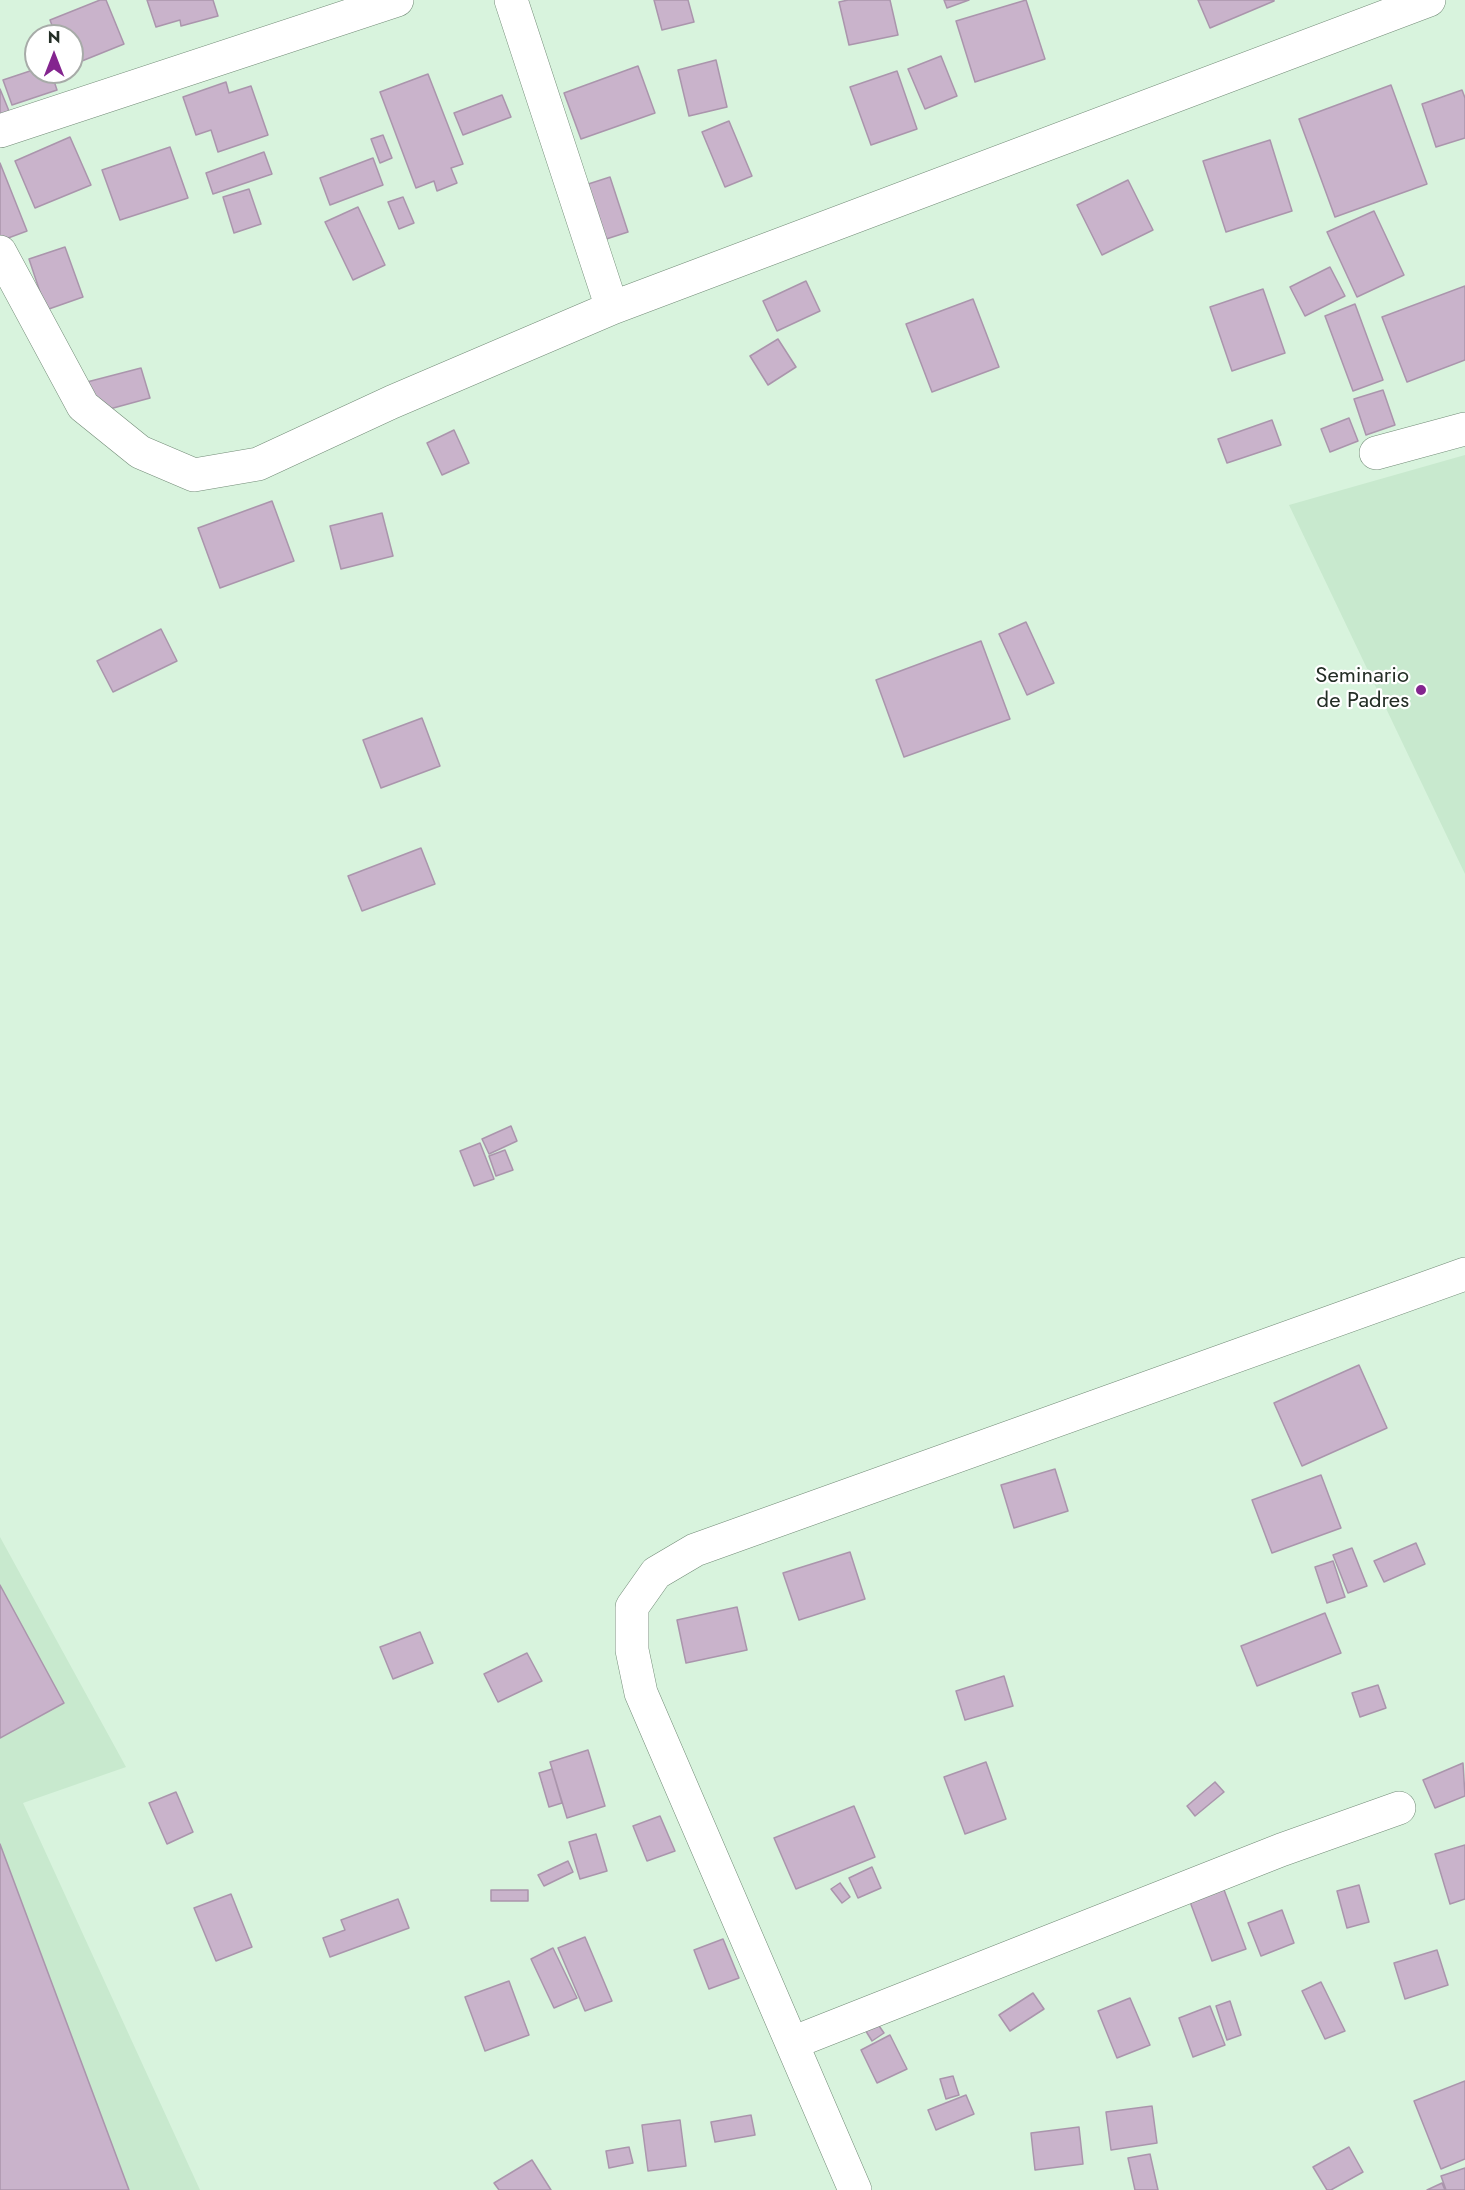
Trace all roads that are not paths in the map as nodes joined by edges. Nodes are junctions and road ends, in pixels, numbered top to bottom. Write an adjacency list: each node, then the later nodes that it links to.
1 (397, 0): 4 (street)
2 (512, 0): 6 (street)
3 (1429, 0): 6 (street)
4 (0, 131)
5 (0, 252): 6 (street)
6 (612, 308)
7 (1465, 429): 8 (street)
8 (1376, 453)
9 (1465, 1274): 11 (street)
10 (1399, 1809): 11 (street)
11 (792, 2043): 12 (street)
12 (855, 2190)

